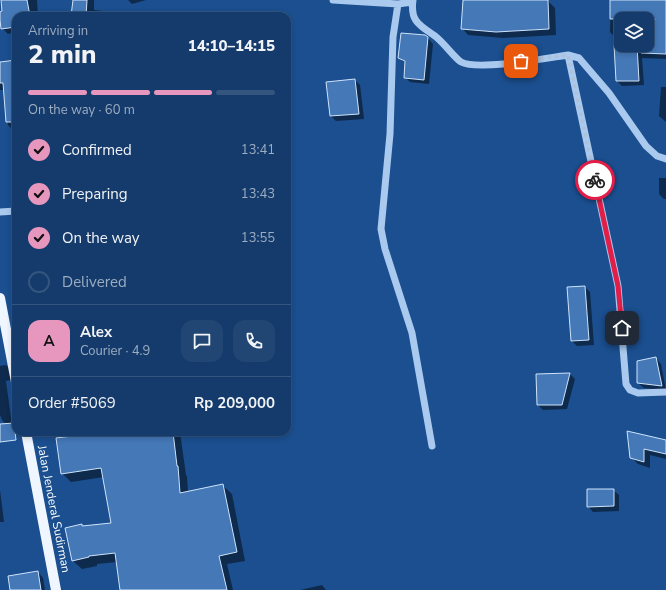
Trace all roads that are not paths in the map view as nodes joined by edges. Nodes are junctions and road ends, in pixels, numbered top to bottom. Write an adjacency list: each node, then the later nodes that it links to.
1 (333, 0): 3 (street)
2 (412, 1): 3 (street); 4 (street)
3 (398, 4): 12 (street)
4 (568, 55): 5 (street); 10 (street)
5 (666, 159)
6 (12, 211): 7 (street)
7 (0, 212)
8 (0, 298): 9 (main road)
9 (12, 361)
10 (666, 392)
11 (27, 436): 13 (main road, Jalan Jenderal Sudirman)
12 (432, 446)
13 (56, 590)

